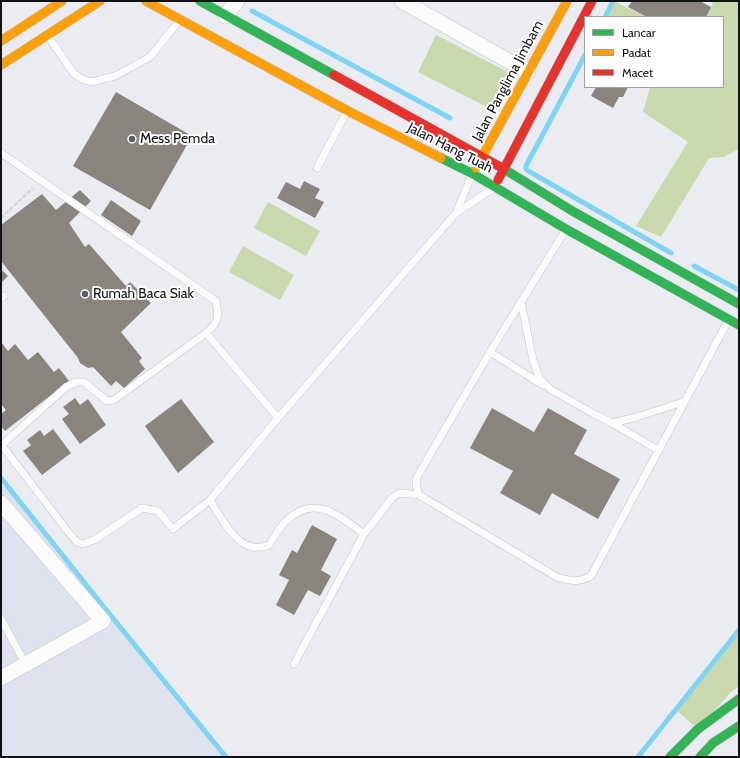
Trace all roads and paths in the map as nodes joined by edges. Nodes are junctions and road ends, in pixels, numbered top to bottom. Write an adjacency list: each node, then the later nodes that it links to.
1 (50, 1): 10 (main road)
2 (62, 1): 10 (main road)
3 (100, 1): 15 (main road)
4 (146, 1): 14 (main road, Jalan Hang Tuah)
5 (200, 1): 11 (main road, Jalan Hang Tuah)
6 (237, 1): 11 (street)
7 (402, 1): 18 (street)
8 (567, 1): 18 (main road, Jalan Panglima Jimbam)
9 (592, 1): 12 (main road)
10 (46, 12): 16 (main road)
11 (225, 16): 21 (main road, Jalan Hang Tuah)
12 (584, 16)
13 (584, 16): 23 (main road)
14 (180, 19): 15 (lane); 19 (main road, Jalan Hang Tuah)
15 (48, 36): 17 (main road)
16 (1, 40)
17 (1, 65)
18 (528, 72): 21 (main road, Jalan Panglima Jimbam)
19 (348, 111): 22 (lane); 24 (main road, Jalan Hang Tuah)
20 (1, 153): 25 (lane)
21 (483, 157): 23 (main road, Jalan Hang Tuah); 24 (main road, Jalan Panglima Jimbam)
22 (317, 168)
23 (504, 169): 26 (main road); 29 (main road, Jalan Hang Tuah)
24 (473, 174): 26 (main road, Jalan Hang Tuah); 27 (lane)
25 (41, 181): 28 (path); 33 (lane)
26 (495, 186): 27 (lane); 29 (main road, Jalan Hang Tuah)
27 (456, 213): 37 (lane)
28 (1, 218)
29 (570, 220): 30 (lane); 31 (main road, Jalan Hang Tuah); 31 (main road, Jalan Hang Tuah)
30 (521, 302): 34 (lane); 35 (lane)
31 (735, 310): 32 (main road, Jalan Hang Tuah); 36 (lane)
32 (739, 326)
33 (206, 333): 37 (lane); 39 (lane)
34 (490, 352): 35 (lane); 41 (lane)
35 (550, 389): 38 (lane)
36 (683, 402): 38 (lane); 40 (lane)
37 (278, 418): 42 (lane)
38 (612, 422): 40 (lane)
39 (2, 445): 42 (lane)
40 (658, 450): 41 (lane)
41 (419, 495): 44 (lane)
42 (210, 500): 44 (lane)
43 (1, 503): 47 (street)
44 (364, 534): 46 (lane)
45 (1, 619): 47 (lane)
46 (294, 664)
47 (26, 665): 48 (street)
48 (1, 678)
49 (739, 699): 51 (main road)
50 (739, 726): 52 (main road)
51 (670, 757)
52 (700, 757)

